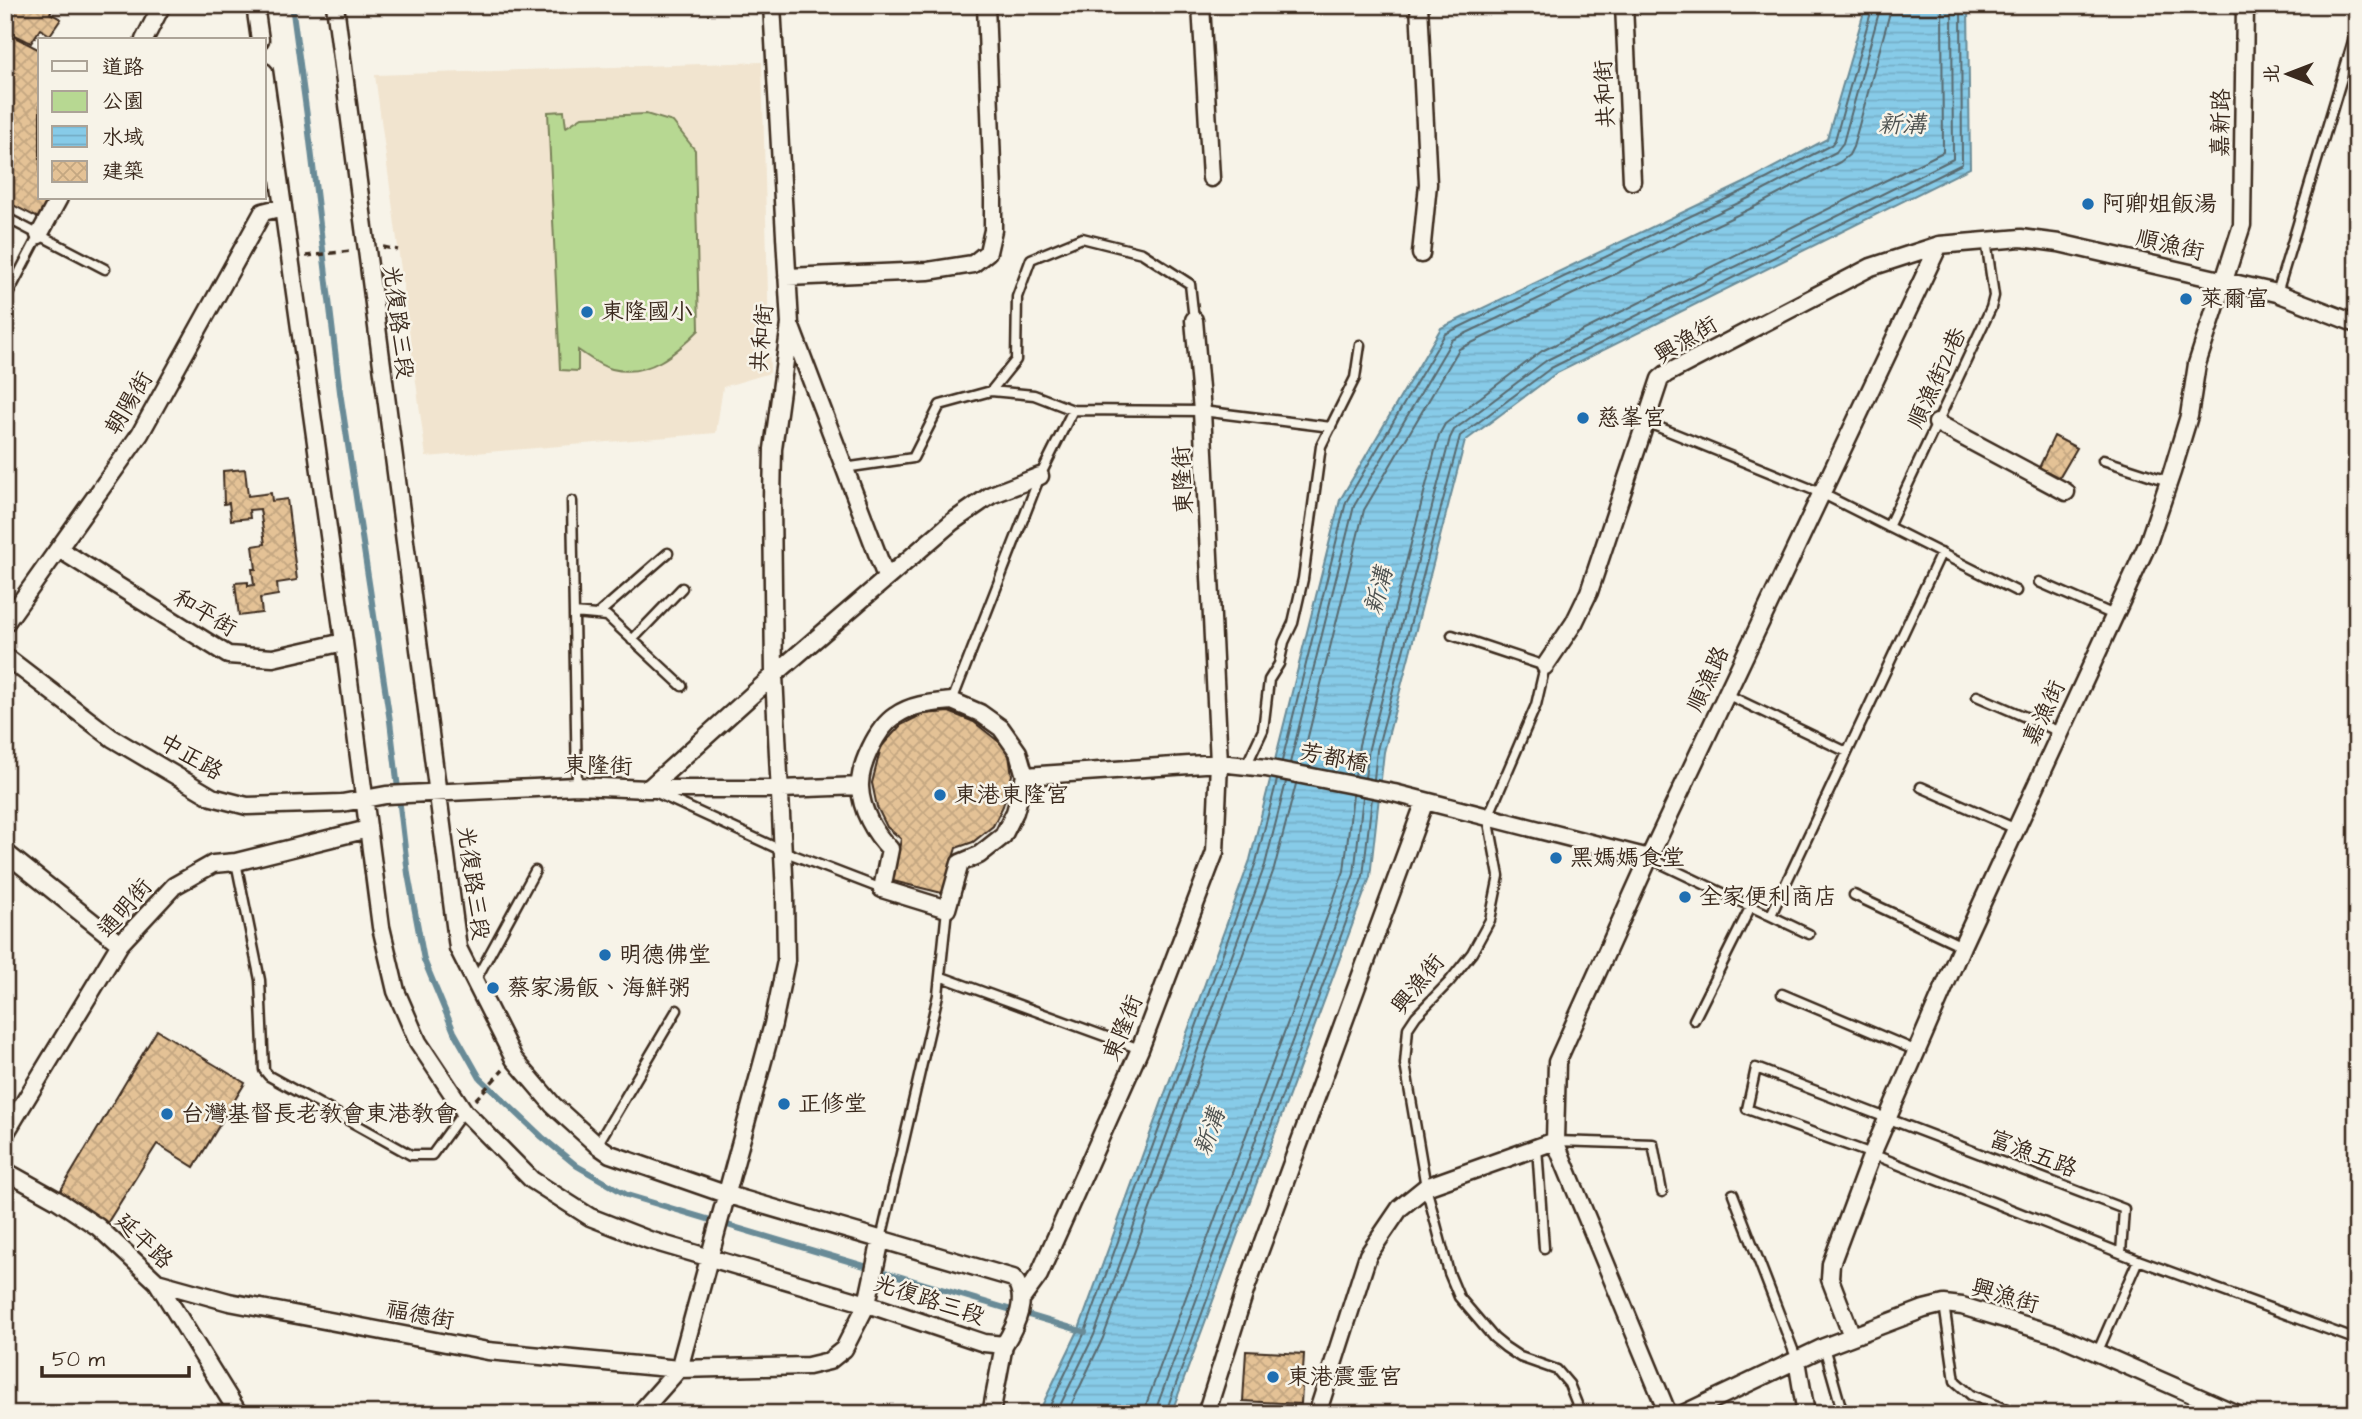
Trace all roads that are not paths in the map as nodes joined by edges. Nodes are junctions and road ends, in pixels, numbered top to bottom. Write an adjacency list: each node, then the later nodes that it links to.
1 (163, 5): 11 (street)
2 (255, 5): 12 (street)
3 (335, 5): 78 (street, 光復路三段)
4 (772, 5): 24 (street, 共和街)
5 (986, 5): 24 (street)
6 (1201, 5): 14 (street)
7 (1419, 5): 22 (street)
8 (1624, 5): 15 (street, 共和街)
9 (2245, 5): 25 (street, 嘉新路)
10 (2357, 28): 26 (lane)
11 (145, 38)
12 (260, 38)
13 (266, 86): 17 (street, 光復路三段)
14 (1212, 178)
15 (1632, 181)
16 (58, 200): 19 (street)
17 (283, 207): 46 (street, 朝陽街); 59 (street, 光復路三段)
18 (5, 217): 19 (lane)
19 (39, 235): 23 (lane); 27 (lane)
20 (1986, 240): 21 (street, 順漁街); 25 (street, 順漁街); 36 (lane, 順漁街21巷)
21 (1939, 245): 35 (street, 興漁街); 43 (street, 順漁路)
22 (1421, 254)
23 (105, 269)
24 (787, 277): 29 (street, 共和街)
25 (2226, 281): 26 (street, 順漁街); 41 (street, 嘉漁街)
26 (2277, 293): 30 (street, 順漁街)
27 (5, 300)
28 (1194, 320): 32 (lane); 34 (street, 東隆街)
29 (790, 324): 39 (street); 62 (street, 共和街)
30 (2357, 324)
31 (1360, 345): 37 (lane)
32 (991, 391): 33 (lane); 39 (lane)
33 (1073, 410): 34 (lane); 40 (lane)
34 (1202, 411): 37 (lane); 69 (street, 東隆街)
35 (1646, 422): 43 (lane); 61 (street, 興漁街)
36 (1937, 423): 42 (street); 45 (lane, 順漁街21巷)
37 (1331, 427): 70 (lane)
38 (2103, 460): 41 (lane)
39 (844, 468): 49 (street)
40 (1040, 476): 49 (street); 66 (lane)
41 (2168, 481): 55 (street, 嘉漁街)
42 (2066, 492)
43 (1821, 494): 45 (lane); 64 (street, 順漁路)
44 (572, 501): 53 (lane)
45 (1888, 527): 48 (lane)
46 (59, 549): 56 (street, 朝陽街); 59 (street, 和平街)
47 (668, 553): 54 (lane)
48 (1941, 553): 52 (lane); 68 (lane)
49 (886, 577): 62 (street)
50 (2039, 582): 55 (lane)
51 (682, 589): 58 (lane)
52 (2016, 591)
53 (574, 613): 54 (lane); 72 (lane)
54 (597, 615): 58 (lane)
55 (2114, 615): 67 (street, 嘉漁街)
56 (5, 624)
57 (1452, 635): 61 (lane)
58 (632, 640): 63 (lane)
59 (344, 642): 79 (street, 光復路三段)
60 (5, 656): 79 (street, 中正路)
61 (1545, 666): 81 (lane)
62 (774, 675): 75 (street); 76 (street, 共和街)
63 (682, 686)
64 (1726, 694): 68 (lane); 86 (street, 順漁路)
65 (1977, 696): 67 (lane)
66 (952, 701): 71 (street); 73 (street)
67 (2060, 732): 83 (street, 嘉漁街)
68 (1847, 752): 93 (lane)
69 (1219, 763): 70 (street, 芳都橋); 71 (street); 102 (street, 東隆街)
70 (1246, 766): 80 (street, 芳都橋)
71 (1025, 776): 92 (street)
72 (577, 786): 75 (street, 東隆街); 78 (street, 東隆街)
73 (860, 786): 76 (street, 東隆街); 89 (street)
74 (1921, 787): 83 (lane)
75 (648, 789): 76 (street, 東隆街); 84 (lane)
76 (780, 789): 84 (street)
77 (414, 793): 78 (street, 東隆街); 79 (street, 中正路)
78 (437, 794): 98 (street, 光復路三段)
79 (363, 798): 82 (street, 光復路三段)
80 (1425, 800): 81 (street); 135 (street)
81 (1488, 817): 86 (street); 112 (lane, 興漁街)
82 (368, 829): 87 (street, 通明街); 104 (street, 光復路三段)
83 (2016, 829): 96 (street, 嘉漁街)
84 (783, 851): 89 (lane); 115 (street)
85 (5, 852): 95 (street)
86 (1648, 858): 91 (lane); 107 (street, 順漁路)
87 (236, 862): 95 (street, 通明街); 104 (lane)
88 (534, 871): 98 (lane)
89 (882, 889): 92 (street)
90 (1854, 895): 96 (lane)
91 (1751, 906): 93 (lane); 101 (lane)
92 (947, 909): 97 (lane)
93 (1771, 915): 94 (lane)
94 (1809, 934)
95 (120, 944): 106 (street, 通明街)
96 (1962, 946): 103 (street, 嘉漁街)
97 (942, 976): 102 (lane); 116 (lane)
98 (474, 984): 108 (street, 光復路三段)
99 (1782, 994): 103 (lane)
100 (677, 1010): 108 (lane)
101 (1694, 1020)
102 (1140, 1049): 122 (street, 東隆街)
103 (1917, 1051): 105 (street, 嘉漁街)
104 (464, 1111): 119 (street, 光復路三段)
105 (1888, 1119): 110 (street, 嘉漁街); 110 (lane); 118 (lane, 富漁五路)
106 (5, 1134)
107 (1555, 1142): 109 (street); 113 (lane); 138 (street)
108 (597, 1145): 115 (street, 光復路三段)
109 (1537, 1147): 112 (street); 117 (lane)
110 (1872, 1154): 118 (lane); 125 (street, 嘉漁街)
111 (5, 1171): 121 (street, 延平路)
112 (1426, 1187): 136 (street); 137 (lane, 興漁街)
113 (1662, 1192)
114 (1733, 1194): 130 (lane)
115 (723, 1200): 116 (street, 光復路三段); 119 (street)
116 (881, 1239): 122 (street, 光復路三段); 123 (street, 福德街)
117 (1544, 1248)
118 (2121, 1253): 120 (lane)
119 (710, 1258): 123 (street, 光復路三段); 131 (street)
120 (2138, 1260): 127 (lane); 129 (lane)
121 (157, 1282): 131 (street, 福德街); 132 (street, 延平路)
122 (1023, 1297): 126 (street, 光復路三段)
123 (867, 1304): 126 (street, 光復路三段); 131 (street, 福德街)
124 (1944, 1304): 125 (street, 興漁街); 129 (street, 興漁街); 142 (lane)
125 (1852, 1336): 128 (street, 興漁街)
126 (1008, 1340): 134 (street)
127 (2357, 1340)
128 (1824, 1347): 130 (street, 興漁街); 141 (lane)
129 (2098, 1351): 143 (street, 興漁街)
130 (1797, 1360): 139 (street, 興漁街); 140 (street)
131 (679, 1369): 133 (street)
132 (239, 1414)
133 (639, 1414)
134 (991, 1414)
135 (1206, 1414)
136 (1317, 1414)
137 (1581, 1414)
138 (1668, 1414)
139 (1683, 1414)
140 (1806, 1414)
141 (1843, 1414)
142 (2017, 1414)
143 (2237, 1414)

